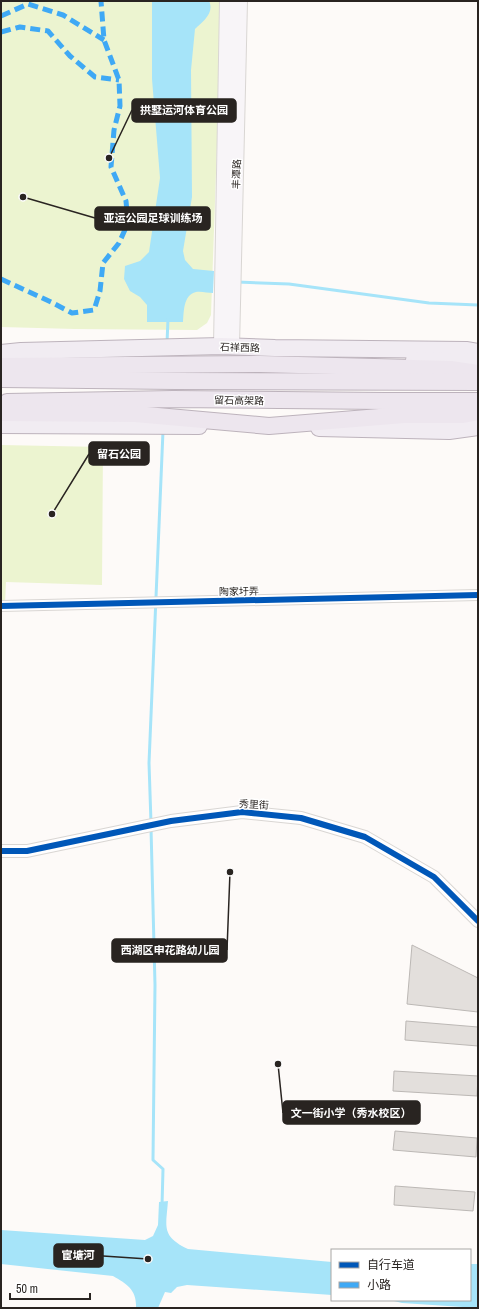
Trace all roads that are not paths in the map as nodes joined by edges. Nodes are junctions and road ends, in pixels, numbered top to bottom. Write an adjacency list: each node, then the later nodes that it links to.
1 (227, 1): 3 (main road, 丰潭路)
2 (240, 1): 3 (main road, 丰潭路)
3 (228, 273): 4 (main road, 丰潭路)
4 (226, 347): 5 (main road, 石祥西路); 8 (main road, 石祥西路)
5 (478, 352)
6 (1, 353): 7 (main road)
7 (144, 358): 8 (highway); 10 (highway)
8 (173, 358): 11 (highway)
9 (478, 362): 11 (main road)
10 (1, 366)
11 (352, 366): 12 (highway)
12 (478, 373)
13 (1, 379): 14 (highway, 留石高架路)
14 (478, 382)
15 (478, 401): 16 (highway, 留石高架路)
16 (1, 402)
17 (478, 412): 21 (highway)
18 (1, 413): 19 (highway)
19 (142, 420): 20 (main road); 21 (highway)
20 (1, 425)
21 (269, 426): 22 (main road)
22 (478, 427)
23 (478, 595): 24 (street, 陶家圩弄)
24 (1, 606)
25 (1, 851): 26 (street, 秀里街)
26 (478, 921)

